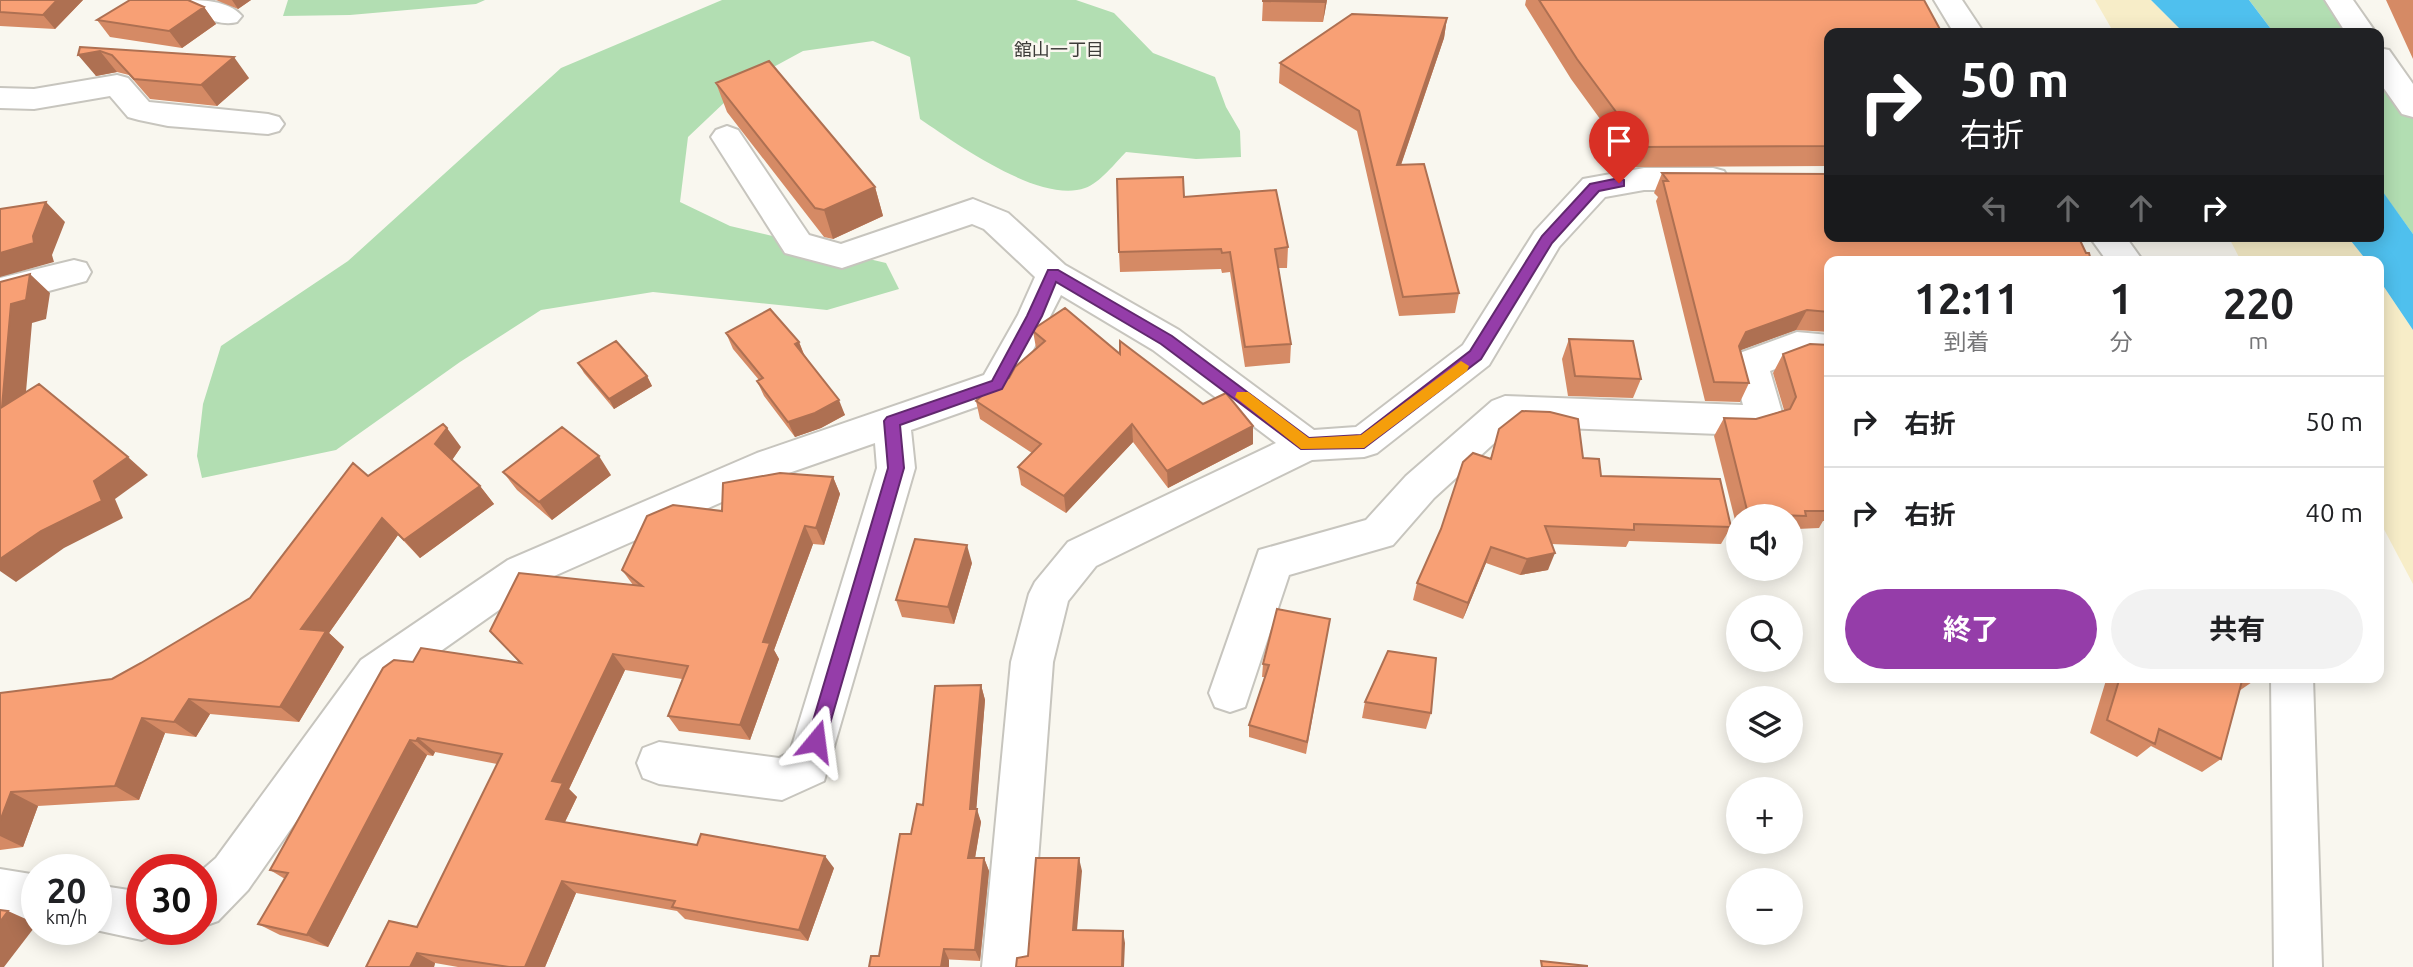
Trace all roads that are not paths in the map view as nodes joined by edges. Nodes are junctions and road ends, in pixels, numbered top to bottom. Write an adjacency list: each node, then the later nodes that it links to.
1 (195, 0): 4 (street)
2 (1948, 0): 5 (street)
3 (2339, 0): 6 (street)
4 (227, 16)
5 (1966, 28)
6 (2358, 28)
7 (2392, 65): 9 (street)
8 (0, 98): 10 (street)
9 (2413, 107)
10 (268, 124)
11 (727, 137): 16 (street)
12 (1750, 179): 20 (street)
13 (2111, 242): 14 (street)
14 (2122, 256)
15 (74, 272): 17 (street)
16 (1053, 274): 19 (street); 20 (street)
17 (0, 291)
18 (1824, 349): 22 (street)
19 (892, 421): 23 (street); 24 (street)
20 (1307, 445): 27 (street)
21 (2292, 683): 28 (street)
22 (1230, 693)
23 (659, 763)
24 (217, 889)
25 (0, 892): 26 (street)
26 (21, 895)
27 (1006, 967)
28 (2298, 967)

